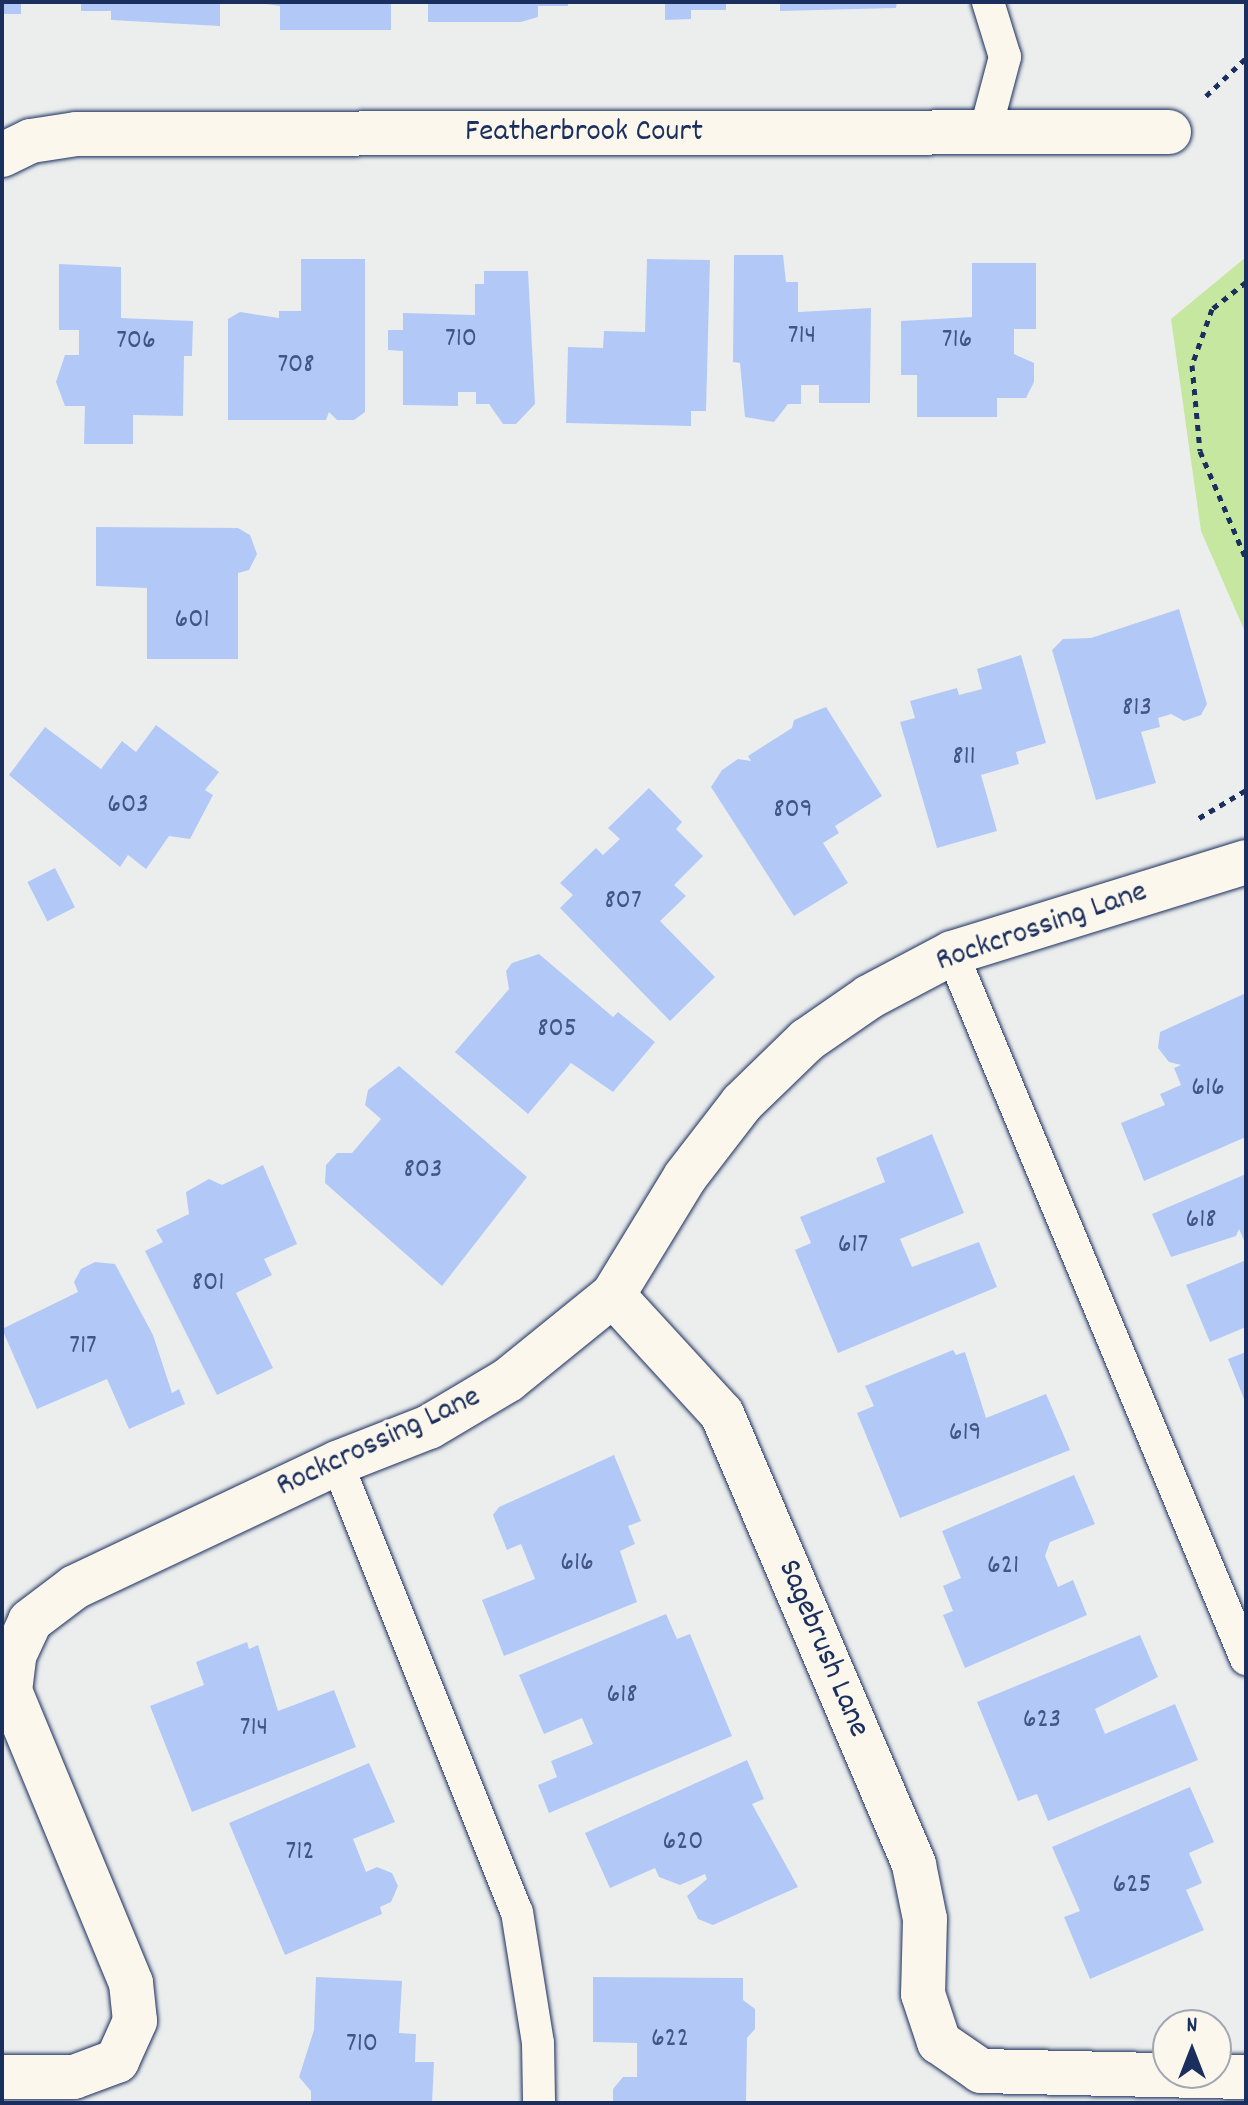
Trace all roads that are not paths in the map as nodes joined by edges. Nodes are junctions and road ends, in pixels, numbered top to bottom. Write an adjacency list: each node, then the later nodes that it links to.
1 (988, 2): 2 (lane)
2 (985, 132): 3 (street, Featherbrook Court); 4 (street, Featherbrook Court)
3 (1169, 132)
4 (2, 155)
5 (1246, 862): 6 (street, Rockcrossing Lane)
6 (952, 953): 7 (street, Rockcrossing Lane); 9 (lane)
7 (613, 1295): 8 (street, Rockcrossing Lane); 11 (street, Sagebrush Lane)
8 (337, 1463): 10 (street, Rockcrossing Lane); 12 (lane)
9 (1246, 1659)
10 (2, 2077)
11 (1246, 2077)
12 (539, 2103)

